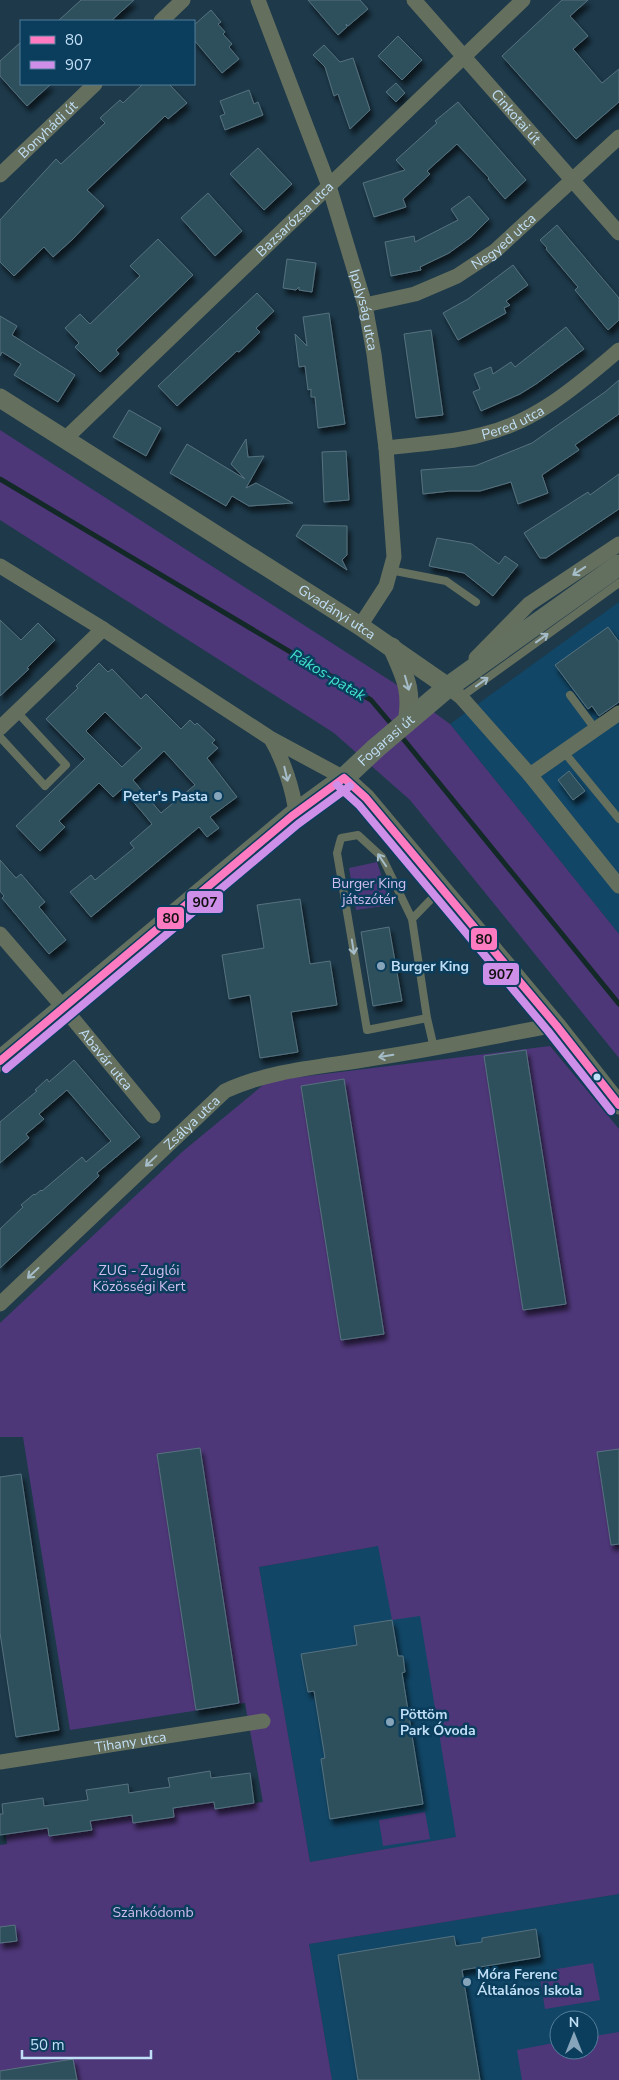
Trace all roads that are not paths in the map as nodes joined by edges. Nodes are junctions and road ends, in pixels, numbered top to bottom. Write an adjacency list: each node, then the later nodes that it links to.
1 (183, 0): 5 (street)
2 (258, 0): 11 (street, Ipolyság utca)
3 (414, 0): 6 (street, Cinkotai út)
4 (523, 0): 6 (street, Bazsarózsa utca)
5 (162, 20)
6 (464, 56): 10 (street, Cinkotai út); 11 (street, Bazsarózsa utca)
7 (94, 85): 9 (street, Bonyhádi út)
8 (619, 137): 10 (street, Negyed utca)
9 (0, 175)
10 (573, 179): 12 (street, Cinkotai út); 13 (street, Negyed utca)
11 (329, 186): 13 (street, Ipolyság utca); 16 (street, Bazsarózsa utca)
12 (619, 233)
13 (364, 305): 17 (street, Ipolyság utca)
14 (619, 350): 17 (street, Pered utca)
15 (0, 398): 16 (street, Gvadányi utca)
16 (65, 439): 24 (street, Gvadányi utca)
17 (386, 448): 21 (street, Ipolyság utca)
18 (619, 544): 27 (street, Fogarasi út, one-way to 27)
19 (619, 565): 27 (main road, Fogarasi út)
20 (0, 566): 25 (street)
21 (390, 570): 23 (lane); 24 (street, Ipolyság utca)
22 (619, 583): 27 (lane, one-way to 22)
23 (476, 602)
24 (360, 626): 26 (street, Gvadányi utca)
25 (103, 629): 29 (street); 35 (street)
26 (391, 646): 27 (street, Gvadányi utca); 31 (street, one-way to 31)
27 (455, 692): 31 (main road, Fogarasi út); 37 (street, Gvadányi utca)
28 (570, 695): 33 (lane)
29 (17, 712): 32 (street); 34 (lane)
30 (619, 713): 33 (street)
31 (406, 723): 38 (main road, Fogarasi út)
32 (0, 728)
33 (596, 730): 36 (street)
34 (0, 737)
35 (270, 738): 38 (street); 39 (street, one-way to 39)
36 (564, 752): 37 (street); 40 (lane)
37 (530, 775): 41 (street, Gvadányi utca)
38 (344, 778): 39 (main road, Fogarasi út); 42 (street)
39 (296, 813): 45 (main road, Fogarasi út)
40 (619, 819)
41 (619, 886)
42 (441, 889): 43 (lane); 47 (street)
43 (412, 919): 46 (lane); 46 (lane, one-way to 46)
44 (0, 934): 45 (street, Abavár utca)
45 (64, 1008): 49 (main road, Fogarasi út); 51 (street, Abavár utca)
46 (427, 1018): 48 (lane)
47 (556, 1025): 48 (street, Zsálya utca); 50 (street)
48 (434, 1048): 52 (street, Zsálya utca, one-way to 52)
49 (0, 1061)
50 (619, 1105)
51 (153, 1116)
52 (0, 1304)
53 (262, 1721): 54 (street, Tihany utca)
54 (0, 1762)

